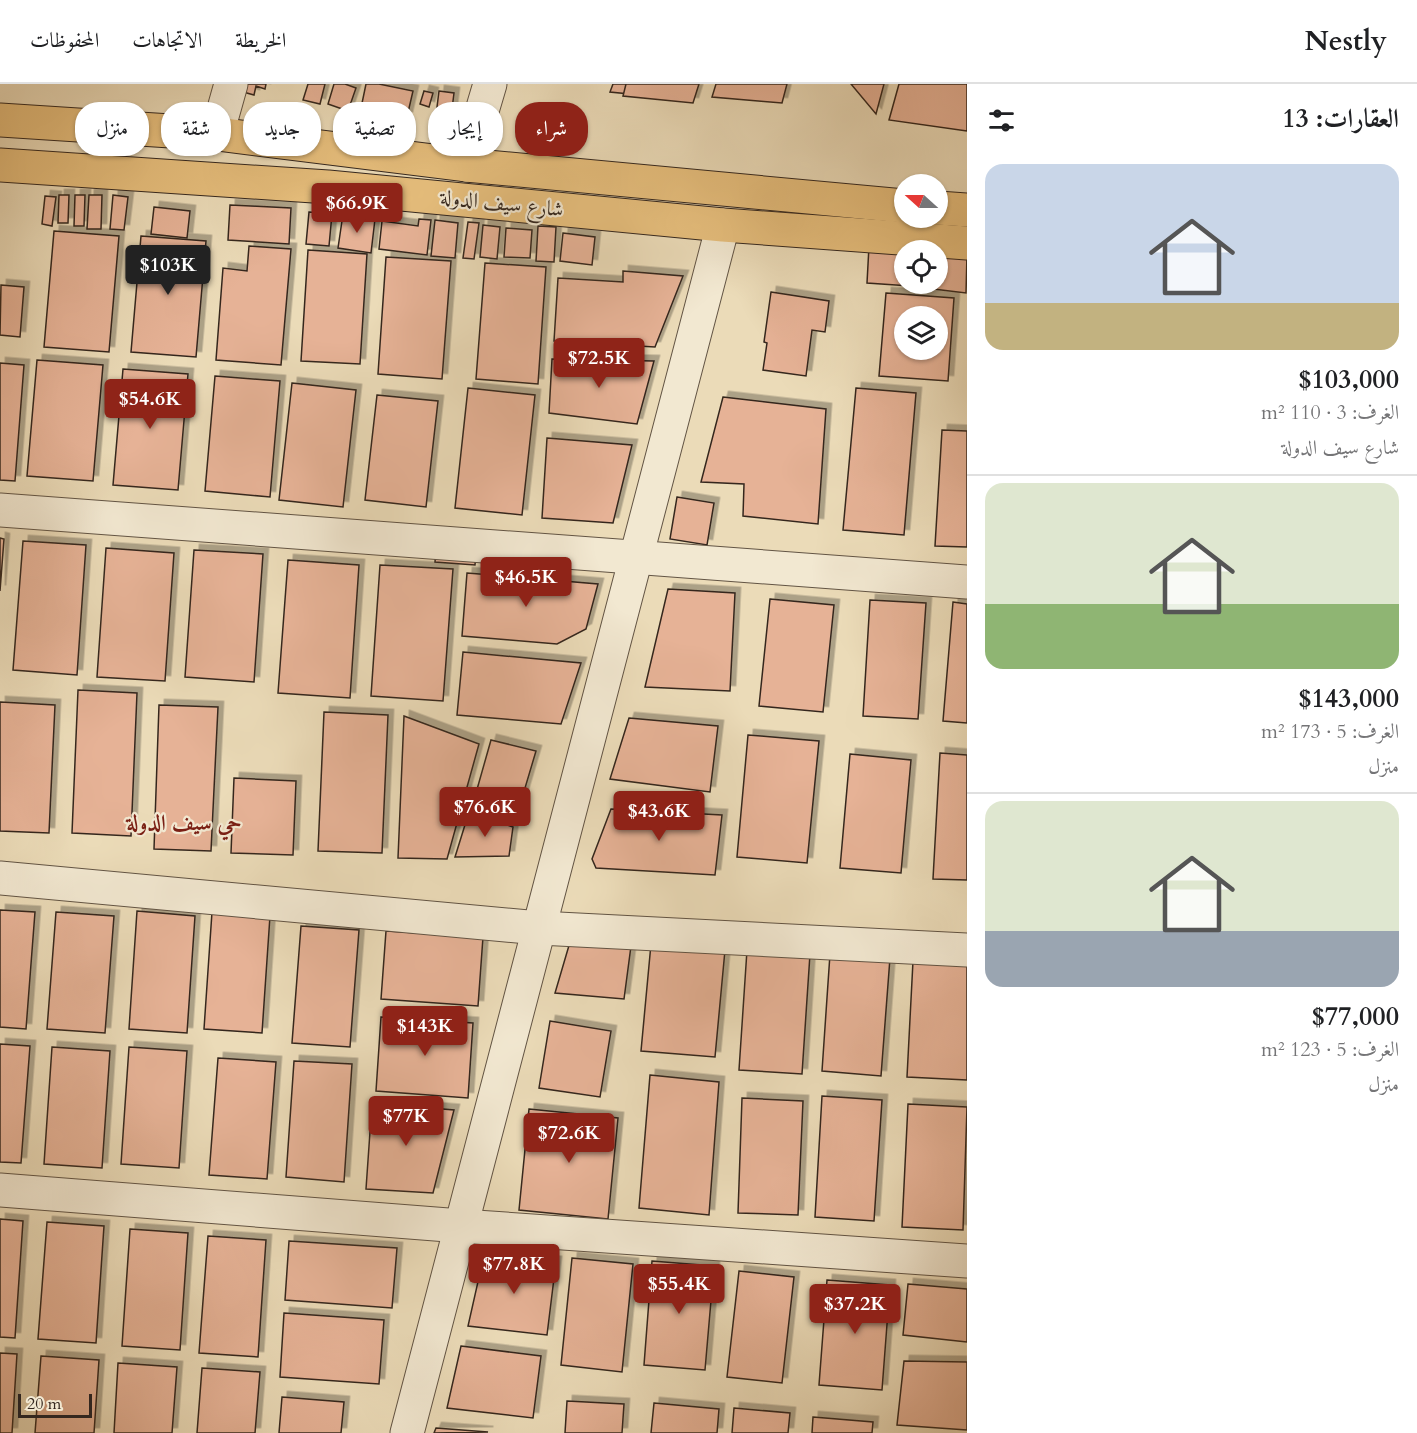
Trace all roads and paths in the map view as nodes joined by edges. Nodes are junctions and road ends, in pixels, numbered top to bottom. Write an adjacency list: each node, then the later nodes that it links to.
1 (231, 84): 3 (street)
2 (490, 84): 8 (street)
3 (226, 102)
4 (0, 120): 5 (main road, شارع سيف الدولة)
5 (161, 130)
6 (231, 136): 8 (main road, شارع سيف الدولة)
7 (0, 165): 12 (main road, شارع سيف الدولة)
8 (466, 165): 9 (main road, شارع سيف الدولة)
9 (894, 205)
10 (948, 209): 11 (main road)
11 (967, 210)
12 (723, 225): 13 (main road, شارع سيف الدولة); 15 (street)
13 (967, 243)
14 (0, 510): 15 (street)
15 (635, 559): 16 (street); 18 (street)
16 (967, 582)
17 (0, 878): 18 (street)
18 (539, 928): 19 (street); 21 (street)
19 (967, 950)
20 (0, 1190): 21 (street)
21 (461, 1226): 22 (street); 23 (street)
22 (967, 1261)
23 (407, 1433)

